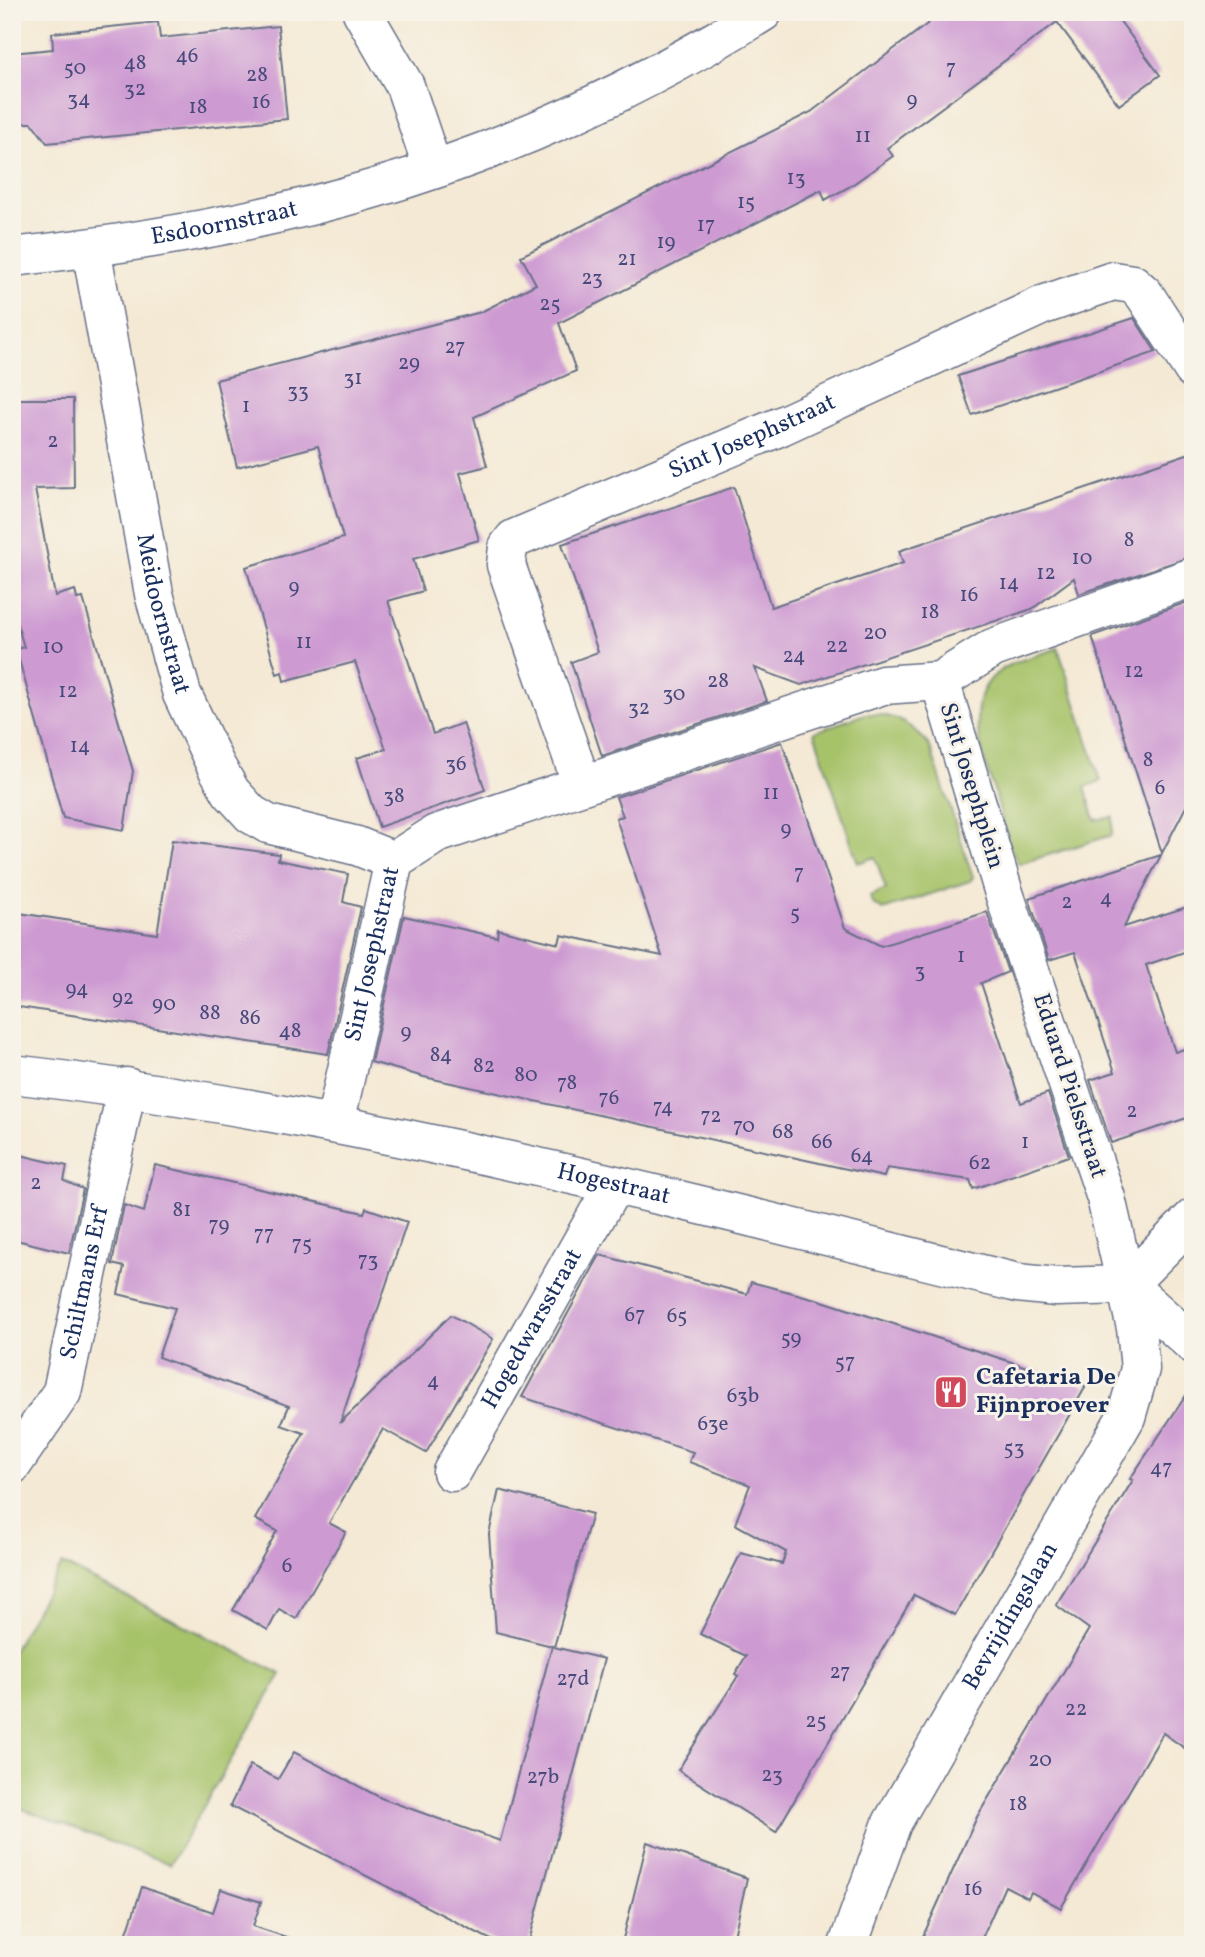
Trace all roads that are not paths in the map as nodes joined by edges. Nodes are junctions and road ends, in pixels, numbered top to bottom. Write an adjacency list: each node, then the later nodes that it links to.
1 (362, 12): 3 (street)
2 (763, 12): 3 (street, Esdoornstraat)
3 (433, 169): 4 (street, Esdoornstraat)
4 (91, 248): 5 (street, Esdoornstraat); 10 (street, Meidoornstraat)
5 (12, 257)
6 (1193, 369): 9 (street, Sint Josephstraat)
7 (1193, 577): 8 (street, Sint Josephstraat)
8 (940, 681): 9 (street, Sint Josephstraat); 11 (street, Sint Josephplein)
9 (582, 785): 10 (street, Sint Josephstraat)
10 (394, 861): 14 (street, Sint Josephstraat)
11 (1003, 890): 17 (street, Eduard Pielsstraat)
12 (12, 1074): 13 (street, Hogestraat)
13 (127, 1087): 14 (street, Hogestraat); 19 (street, Schiltmans Erf)
14 (335, 1123): 15 (street, Hogestraat)
15 (614, 1185): 17 (street, Hogestraat); 20 (street, Hogedwarsstraat)
16 (1193, 1218): 17 (street)
17 (1126, 1285): 18 (street); 21 (street, Bevrijdingslaan)
18 (1193, 1343)
19 (12, 1465)
20 (452, 1472)
21 (848, 1945)

